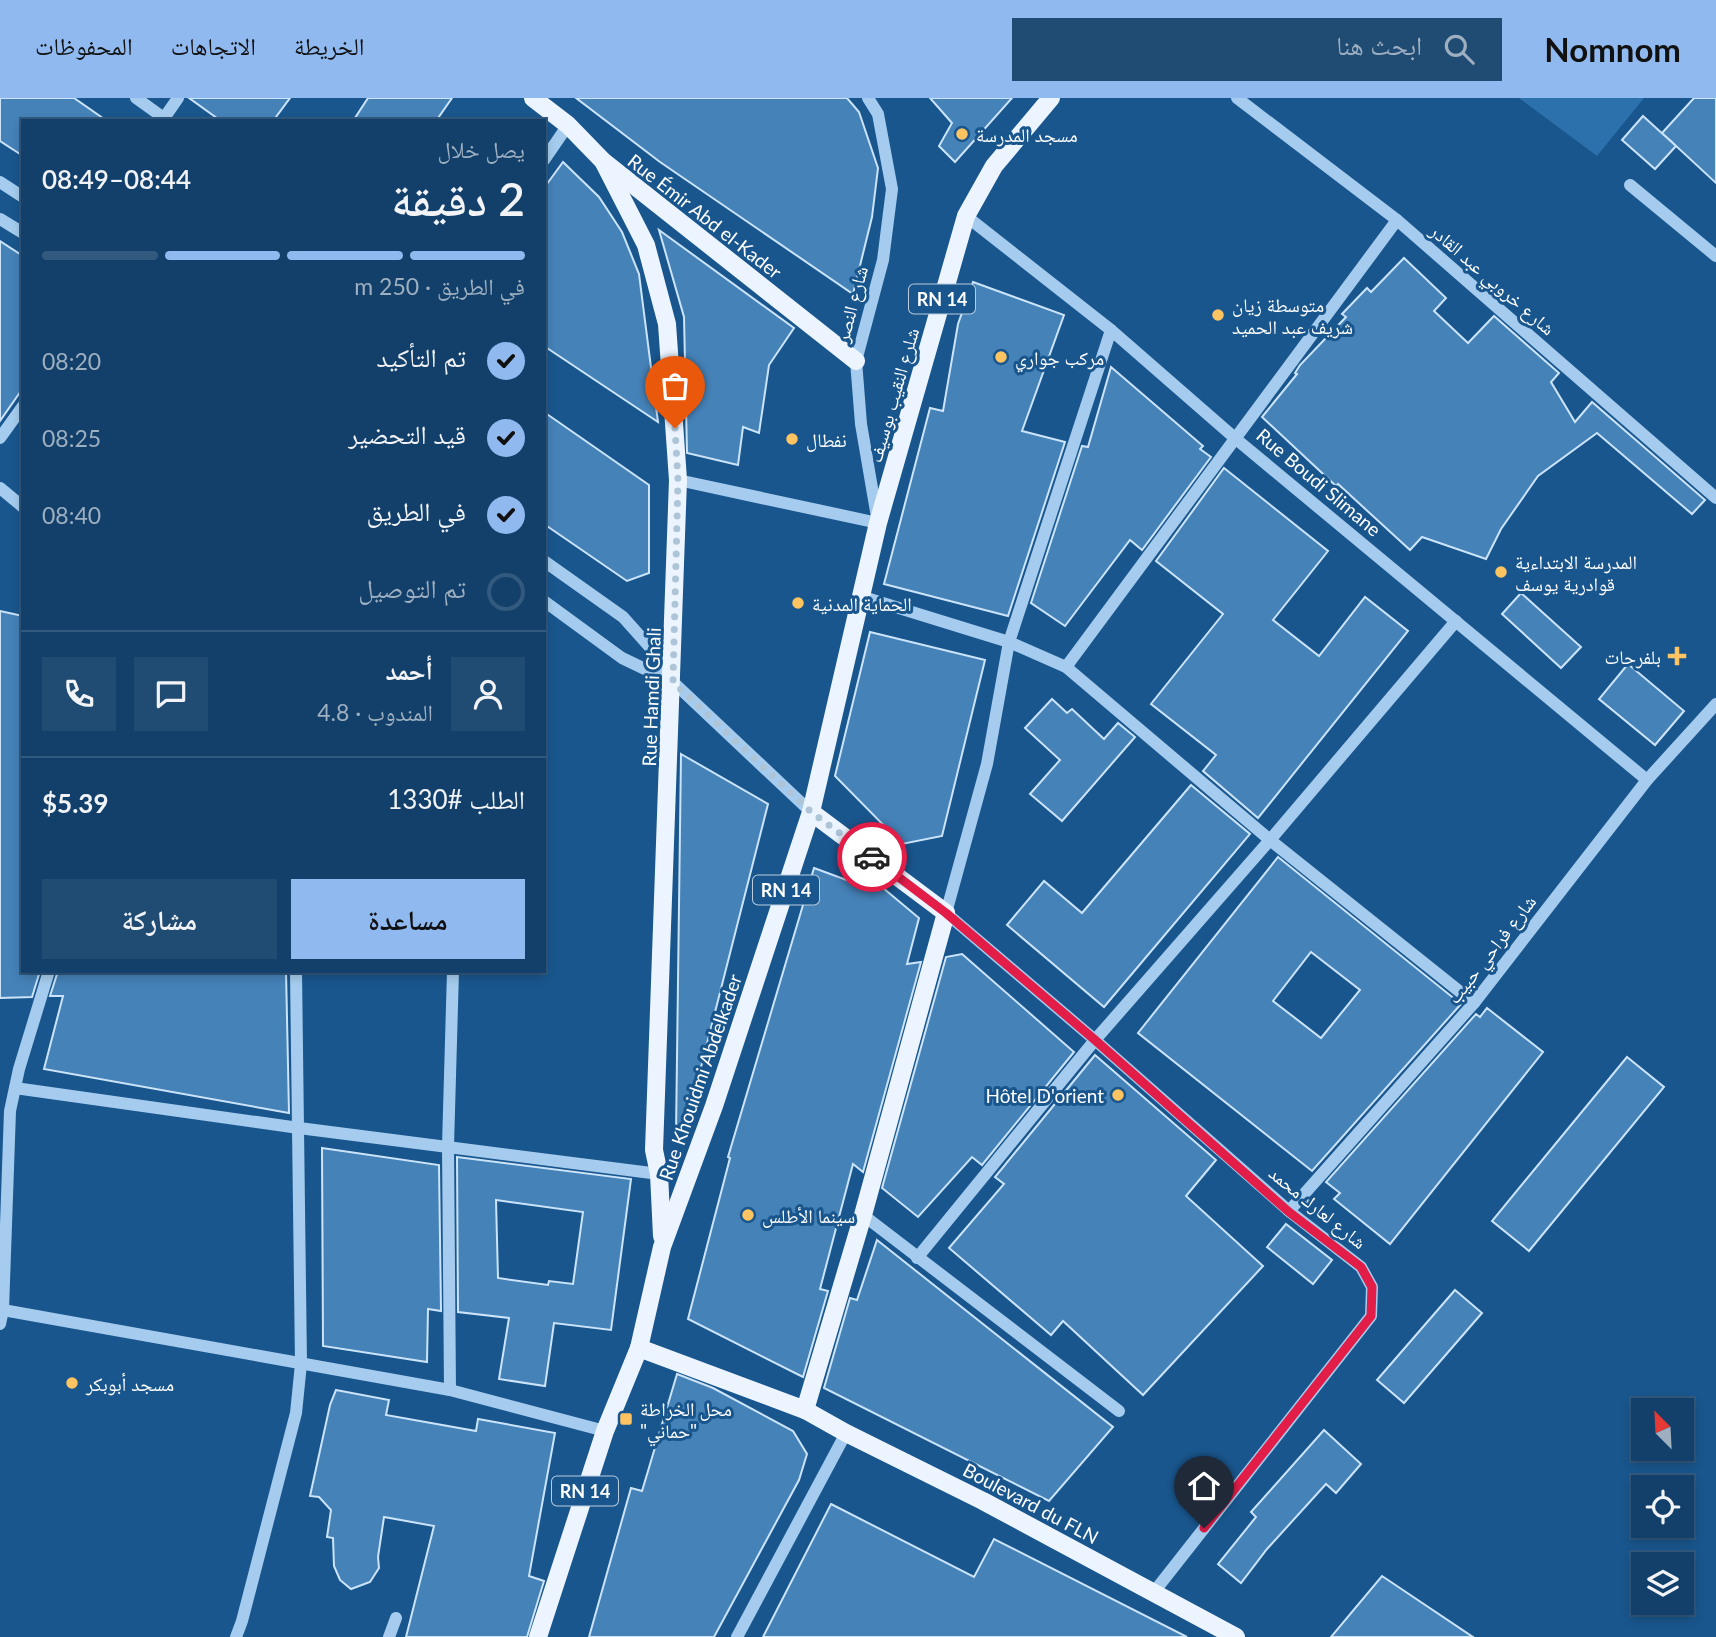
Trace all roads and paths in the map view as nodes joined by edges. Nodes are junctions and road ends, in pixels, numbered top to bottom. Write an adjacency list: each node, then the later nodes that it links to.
1 (136, 98): 7 (street)
2 (178, 98): 8 (street)
3 (533, 98): 9 (main road, Rue Émir Abd el-Kader)
4 (867, 98): 21 (street, شارع النصر)
5 (1051, 98): 15 (main road, شلرع النقيب بوسيف / RN 14)
6 (1237, 98): 17 (street, شارع خروبي عبد القادر)
7 (164, 119)
8 (166, 119)
9 (568, 125): 10 (street); 11 (main road, Rue Émir Abd el-Kader)
10 (546, 157)
11 (603, 161): 21 (main road, Rue Émir Abd el-Kader); 25 (main road, Rue Hamdi Ghali)
12 (0, 182): 14 (street)
13 (1630, 185): 19 (street)
14 (21, 196)
15 (965, 216): 20 (street, Rue Boudi Slimane); 29 (main road, شلرع النقيب بوسيف / RN 14)
16 (0, 219): 18 (street)
17 (1397, 220): 24 (street); 27 (street, شارع خروبي عبد القادر)
18 (21, 232)
19 (1716, 256)
20 (1111, 330): 24 (street, Rue Boudi Slimane); 34 (street)
21 (856, 362): 29 (street, شارع النصر)
22 (21, 409): 23 (street)
23 (0, 438)
24 (1236, 439): 33 (street, Rue Boudi Slimane); 35 (street)
25 (678, 480): 29 (street); 36 (main road, Rue Hamdi Ghali)
26 (0, 488): 28 (street)
27 (1716, 498)
28 (21, 505)
29 (878, 523): 31 (main road, Rue Khouidmi Abdelkader / RN 14)
30 (546, 562): 36 (street)
31 (860, 596): 34 (street); 39 (main road, Rue Khouidmi Abdelkader / RN 14)
32 (546, 602): 36 (street)
33 (1455, 621): 38 (street, Rue Boudi Slimane); 40 (street)
34 (1009, 642): 35 (street); 41 (street)
35 (1066, 667): 40 (street)
36 (673, 682): 39 (street); 50 (main road, Rue Hamdi Ghali)
37 (1716, 704): 38 (street, شارع فراحي حبيب)
38 (1647, 780): 45 (street, شارع فراحي حبيب)
39 (811, 812): 41 (main road); 53 (main road, Rue Khouidmi Abdelkader / RN 14)
40 (1270, 839): 45 (street); 46 (street)
41 (946, 913): 46 (street, شارع لعارك محمد); 52 (main road)
42 (48, 973): 47 (street)
43 (296, 973): 48 (street)
44 (453, 973): 49 (street)
45 (1474, 1003): 51 (street, شارع فراحي حبيب)
46 (1095, 1040): 51 (street, شارع لعارك محمد); 54 (street)
47 (15, 1088): 48 (street); 55 (street)
48 (299, 1128): 49 (street); 58 (street)
49 (448, 1146): 50 (street); 59 (street)
50 (659, 1174): 53 (main road, Rue Hamdi Ghali)
51 (1289, 1212): 64 (street, شارع لعارك محمد)
52 (863, 1215): 54 (street); 60 (main road)
53 (662, 1247): 57 (main road, Rue Khouidmi Abdelkader / RN 14)
54 (917, 1258): 61 (street)
55 (3, 1310): 56 (street); 58 (street)
56 (0, 1324)
57 (639, 1348): 60 (main road, Boulevard du FLN); 62 (main road, Rue Khouidmi Abdelkader / RN 14)
58 (301, 1364): 59 (street); 66 (street)
59 (450, 1390): 62 (street)
60 (805, 1410): 63 (main road, Boulevard du FLN)
61 (1119, 1411)
62 (605, 1431): 68 (main road, Rue Khouidmi Abdelkader / RN 14)
63 (846, 1433): 64 (main road, Boulevard du FLN); 69 (street)
64 (1154, 1592): 70 (main road, Boulevard du FLN)
65 (396, 1618): 67 (street)
66 (236, 1637)
67 (389, 1637)
68 (538, 1637)
69 (737, 1637)
70 (1236, 1637)

